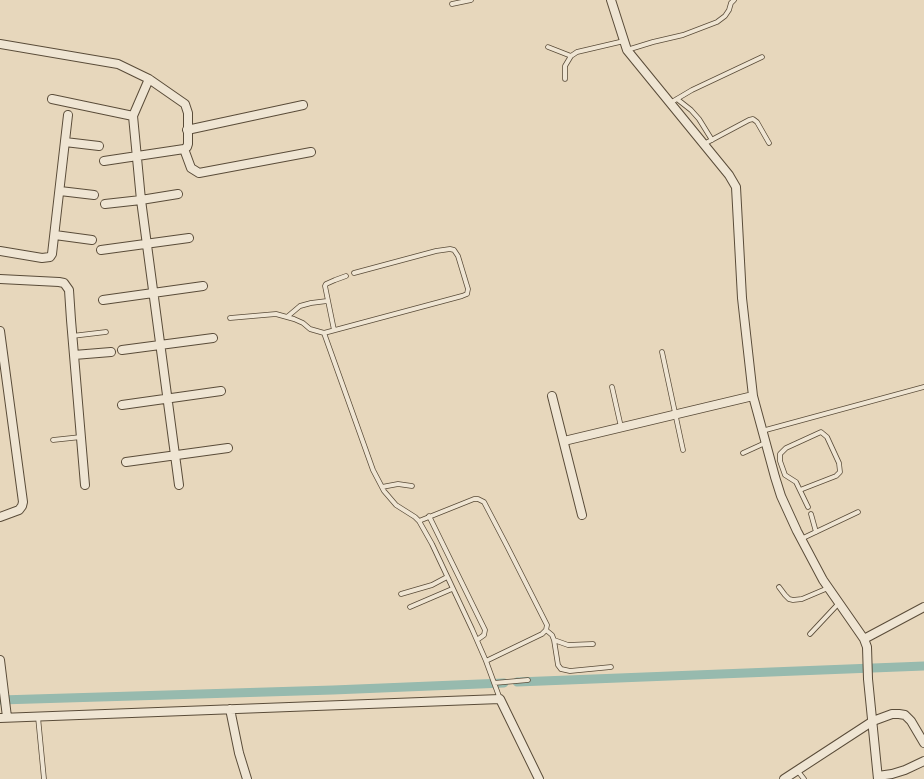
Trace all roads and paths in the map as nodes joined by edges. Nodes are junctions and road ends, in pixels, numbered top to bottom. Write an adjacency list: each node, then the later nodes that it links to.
1 (471, 0): 4 (lane)
2 (611, 0): 5 (street)
3 (734, 0): 8 (lane)
4 (452, 4)
5 (624, 41): 8 (street); 9 (lane)
6 (0, 44): 11 (street)
7 (548, 47): 9 (lane)
8 (627, 50): 14 (street)
9 (571, 56): 12 (lane)
10 (762, 57): 14 (lane)
11 (149, 79): 17 (street); 18 (street)
12 (565, 79)
13 (52, 98): 17 (street)
14 (674, 101): 19 (lane); 22 (street)
15 (303, 105): 18 (street)
16 (68, 115): 20 (street)
17 (132, 116): 26 (street)
18 (188, 130): 24 (street)
19 (712, 140): 21 (lane); 22 (lane)
20 (65, 142): 23 (street); 28 (street)
21 (769, 143)
22 (704, 144): 63 (street)
23 (99, 146)
24 (184, 149): 25 (street); 26 (street)
25 (311, 152)
26 (137, 156): 27 (street); 31 (street)
27 (104, 161)
28 (60, 191): 30 (street); 33 (street)
29 (178, 194): 31 (street)
30 (94, 195)
31 (141, 200): 32 (street); 36 (street)
32 (105, 204)
33 (55, 235): 35 (street); 38 (street)
34 (189, 238): 36 (street)
35 (92, 240)
36 (148, 243): 37 (street); 43 (street)
37 (101, 250)
38 (0, 251)
39 (354, 273): 48 (lane)
40 (346, 276): 45 (lane)
41 (0, 279): 52 (street)
42 (203, 286): 43 (street)
43 (154, 293): 44 (street); 54 (street)
44 (103, 300)
45 (327, 301): 46 (lane); 48 (lane)
46 (287, 317): 47 (lane); 51 (lane)
47 (230, 318)
48 (334, 330): 51 (lane)
49 (0, 331): 88 (street)
50 (106, 332): 52 (lane)
51 (324, 333): 81 (lane)
52 (72, 336): 58 (street)
53 (213, 338): 54 (street)
54 (161, 345): 55 (street); 64 (street)
55 (122, 350)
56 (111, 352): 58 (street)
57 (662, 352): 66 (lane)
58 (74, 355): 69 (street)
59 (612, 387): 67 (lane)
60 (924, 387): 68 (lane)
61 (221, 392): 64 (street)
62 (552, 396): 71 (street)
63 (753, 396): 66 (street); 68 (street)
64 (168, 398): 65 (street); 76 (street)
65 (122, 405)
66 (676, 414): 67 (street); 74 (lane)
67 (620, 428): 71 (street)
68 (762, 431): 72 (street)
69 (81, 438): 70 (lane); 78 (street)
70 (53, 440)
71 (564, 441): 87 (street)
72 (765, 443): 75 (lane); 91 (street)
73 (228, 448): 76 (street)
74 (683, 450)
75 (743, 453)
76 (175, 455): 77 (street); 79 (street)
77 (126, 462)
78 (85, 485)
79 (179, 485)
80 (412, 486): 81 (lane)
81 (382, 487): 89 (lane)
82 (800, 490): 82 (lane); 83 (lane)
83 (808, 507)
84 (858, 512): 90 (lane)
85 (811, 514): 90 (lane)
86 (430, 516): 89 (lane); 100 (lane); 103 (lane)
87 (582, 516)
88 (0, 517)
89 (419, 520): 92 (lane)
90 (816, 532): 91 (lane)
91 (801, 539): 95 (street)
92 (447, 577): 94 (lane); 96 (lane)
93 (779, 586): 95 (lane)
94 (452, 588): 98 (lane); 103 (lane)
95 (828, 588): 97 (street)
96 (402, 594)
97 (839, 603): 101 (lane); 102 (street)
98 (410, 607)
99 (924, 607): 102 (street)
100 (546, 630): 104 (lane); 107 (lane)
101 (810, 634)
102 (864, 639): 115 (street)
103 (477, 640): 107 (lane)
104 (554, 640): 105 (lane); 108 (lane)
105 (593, 644)
106 (0, 660): 113 (street)
107 (486, 661): 110 (lane)
108 (611, 667)
109 (528, 680): 110 (lane)
110 (495, 685): 111 (lane)
111 (499, 697): 112 (street); 122 (street)
112 (230, 709): 114 (street); 121 (street)
113 (5, 712): 114 (street)
114 (38, 717): 120 (lane)
115 (873, 721): 116 (street); 118 (street); 119 (street)
116 (924, 743)
117 (924, 761): 119 (street)
118 (797, 770): 123 (street); 124 (lane)
119 (878, 777)
120 (44, 779)
121 (247, 779)
122 (540, 779)
123 (784, 779)
124 (804, 779)

